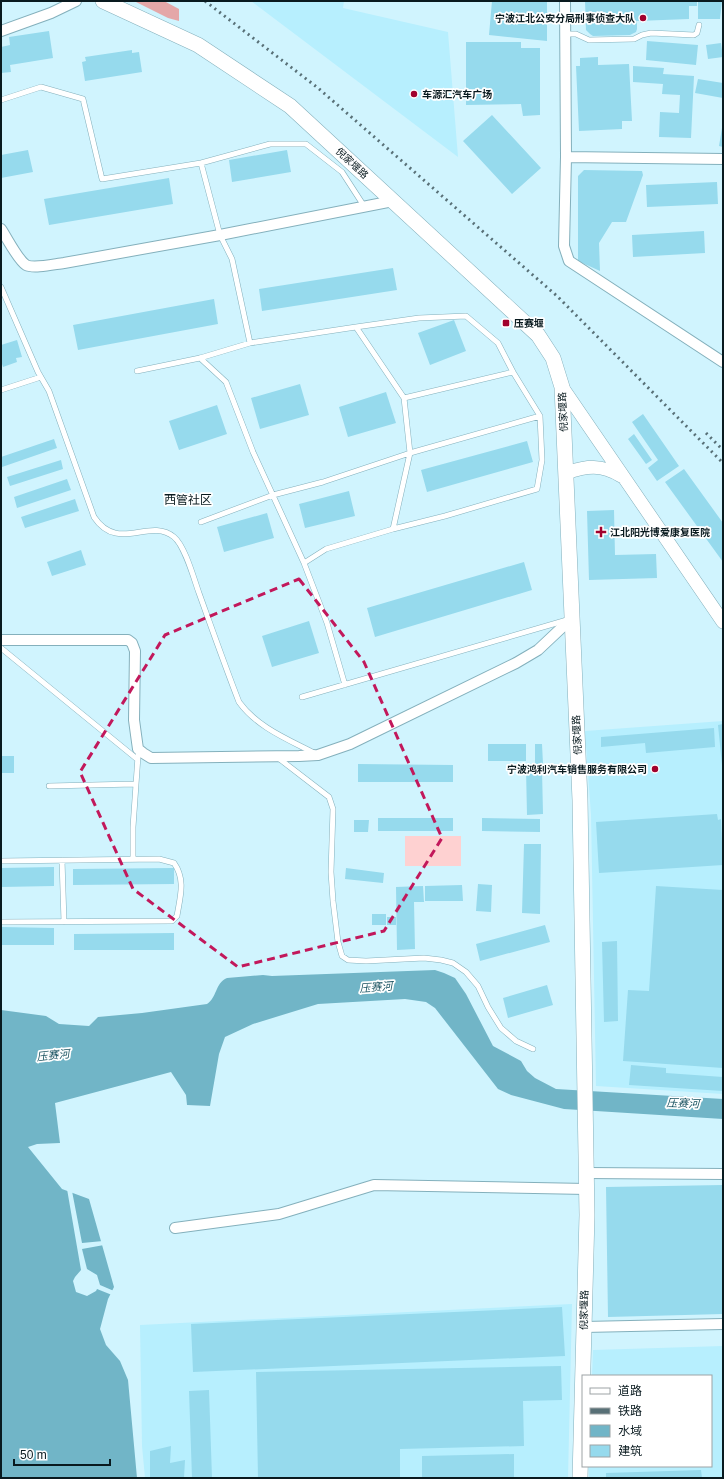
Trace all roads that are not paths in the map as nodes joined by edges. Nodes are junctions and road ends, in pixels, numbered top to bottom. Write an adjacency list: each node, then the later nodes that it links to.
1 (76, 1): 5 (street)
2 (103, 1): 11 (main road, 倪家堰路)
3 (565, 1): 6 (street)
4 (699, 25): 6 (lane)
5 (1, 31)
6 (565, 34): 8 (street)
7 (1, 100): 10 (lane)
8 (566, 157): 9 (street); 19 (street)
9 (723, 159)
10 (201, 162): 12 (lane); 14 (lane)
11 (393, 201): 12 (street); 23 (main road, 倪家堰路)
12 (364, 206): 14 (street)
13 (1, 229): 14 (street)
14 (220, 236): 17 (lane)
15 (1, 287): 22 (lane)
16 (356, 327): 17 (lane); 21 (lane); 25 (lane)
17 (250, 343): 18 (lane)
18 (200, 358): 20 (lane); 30 (lane)
19 (723, 362)
20 (137, 371)
21 (513, 372): 25 (lane); 26 (lane)
22 (40, 377): 24 (lane); 41 (lane)
23 (562, 387): 28 (main road, 倪家堰路); 29 (street)
24 (1, 390)
25 (404, 398): 27 (lane)
26 (540, 416): 27 (lane); 32 (lane)
27 (410, 453): 30 (lane); 32 (lane)
28 (566, 473): 29 (street); 34 (main road, 倪家堰路)
29 (623, 476): 35 (street)
30 (273, 495): 31 (lane); 33 (lane)
31 (201, 522)
32 (393, 529): 33 (lane)
33 (304, 562): 38 (lane)
34 (572, 618): 38 (lane); 41 (street); 51 (main road, 倪家堰路)
35 (723, 622)
36 (1, 640): 40 (street)
37 (1, 648): 40 (lane)
38 (344, 685): 39 (lane)
39 (302, 697)
40 (138, 754): 42 (street); 43 (lane)
41 (318, 755): 42 (street)
42 (277, 757): 50 (lane)
43 (135, 784): 44 (lane); 45 (lane)
44 (49, 786)
45 (133, 859): 46 (lane); 49 (lane)
46 (62, 860): 47 (lane); 49 (lane)
47 (1, 861)
48 (1, 922): 49 (lane)
49 (64, 922)
50 (533, 1049)
51 (586, 1173): 52 (street); 53 (main road, 倪家堰路)
52 (723, 1174)
53 (586, 1190): 54 (street); 56 (main road, 倪家堰路)
54 (175, 1228)
55 (723, 1324): 56 (street)
56 (584, 1327): 57 (main road, 倪家堰路)
57 (583, 1375)
58 (582, 1402): 59 (main road, 倪家堰路)
59 (580, 1478)

